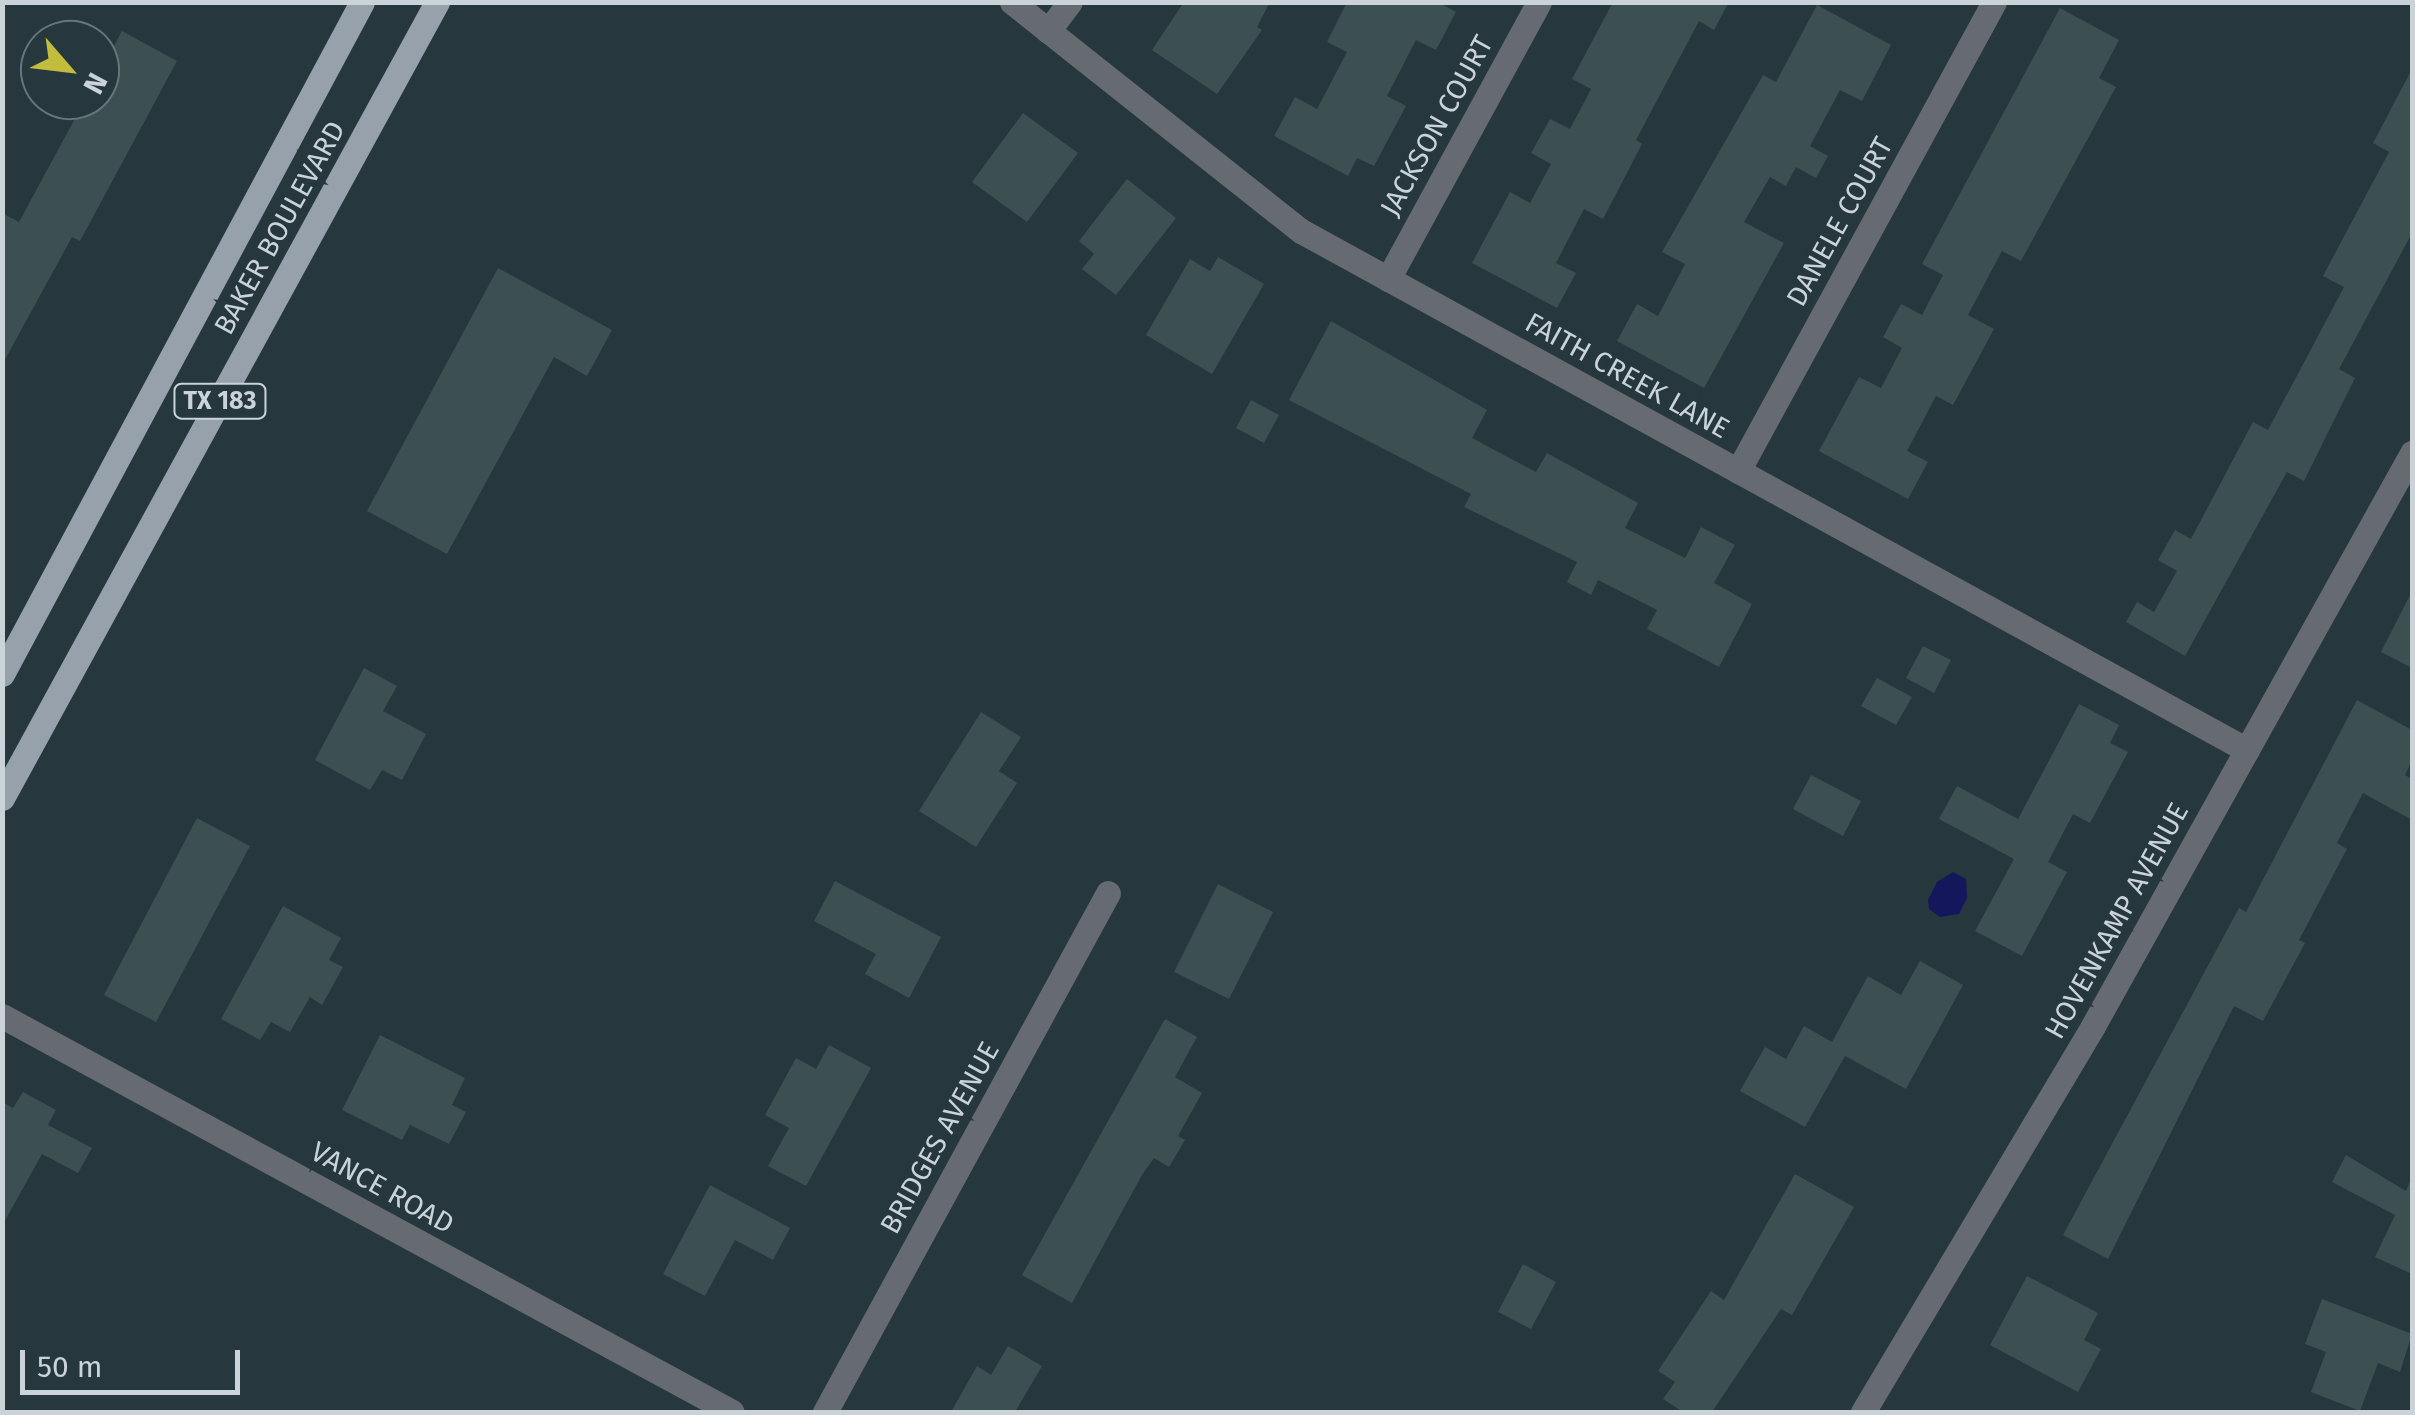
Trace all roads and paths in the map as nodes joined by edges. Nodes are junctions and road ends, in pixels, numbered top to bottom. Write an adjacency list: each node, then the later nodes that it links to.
1 (362, 2): 11 (main road, BAKER BOULEVARD / TX 183)
2 (437, 2): 13 (main road, BAKER BOULEVARD / TX 183)
3 (1012, 2): 7 (street, FAITH CREEK LANE)
4 (1070, 2): 7 (street)
5 (1539, 2): 8 (street, JACKSON COURT)
6 (1994, 2): 10 (street, DANELE COURT)
7 (1048, 31): 8 (street, FAITH CREEK LANE)
8 (1388, 278): 10 (street, FAITH CREEK LANE)
9 (2412, 453): 12 (street, HOVENKAMP AVENUE)
10 (1738, 471): 12 (street, FAITH CREEK LANE)
11 (2, 674)
12 (2247, 750): 18 (street, HOVENKAMP AVENUE)
13 (2, 798)
14 (1108, 892): 17 (street, BRIDGES AVENUE)
15 (2, 1016): 16 (street, VANCE ROAD)
16 (732, 1412)
17 (825, 1412)
18 (1863, 1412)

